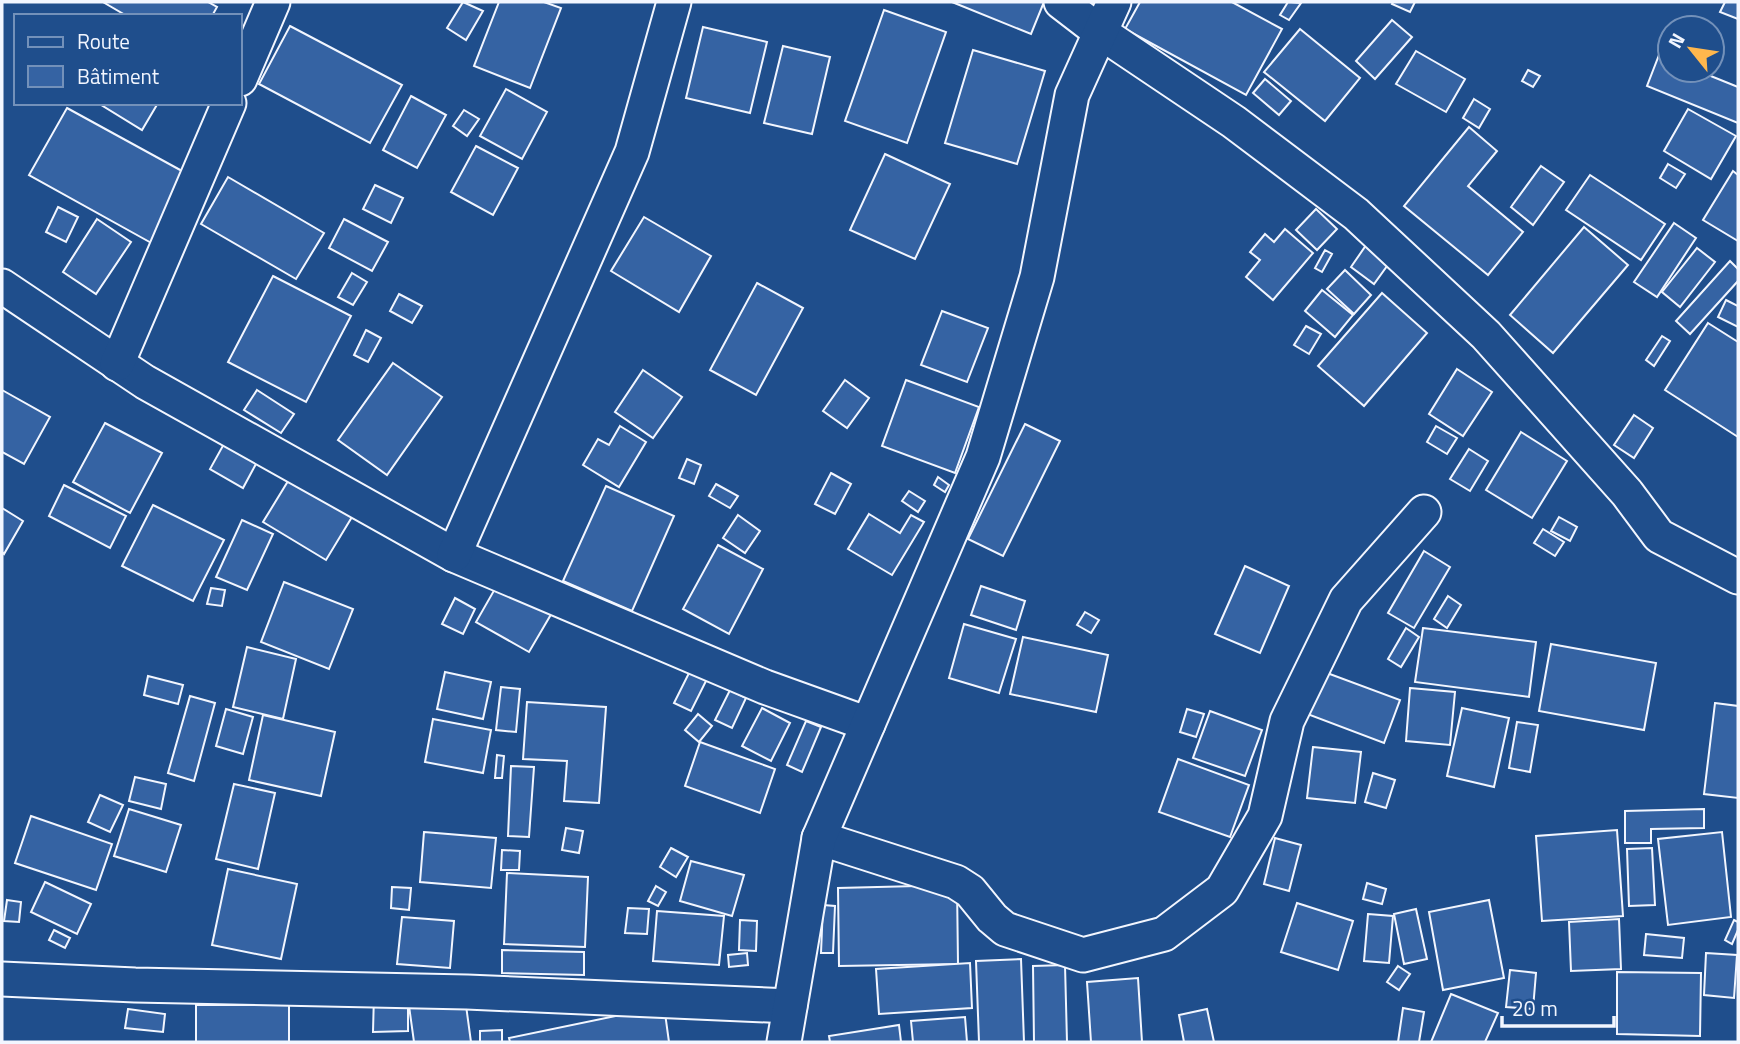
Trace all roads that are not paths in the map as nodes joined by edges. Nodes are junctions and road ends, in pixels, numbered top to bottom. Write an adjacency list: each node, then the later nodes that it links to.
1 (273, 2): 6 (street)
2 (674, 2): 11 (street)
3 (1061, 2): 5 (street)
4 (1114, 2): 5 (street)
5 (1100, 32): 12 (street); 13 (street)
6 (242, 74)
7 (228, 105): 9 (street)
8 (2, 286): 9 (street)
9 (117, 363): 11 (street)
10 (1424, 512): 14 (street)
11 (454, 555): 13 (street)
12 (1738, 577)
13 (868, 724): 14 (street)
14 (818, 838): 16 (street)
15 (2, 979): 16 (street)
16 (790, 1006): 17 (street)
17 (784, 1042)

